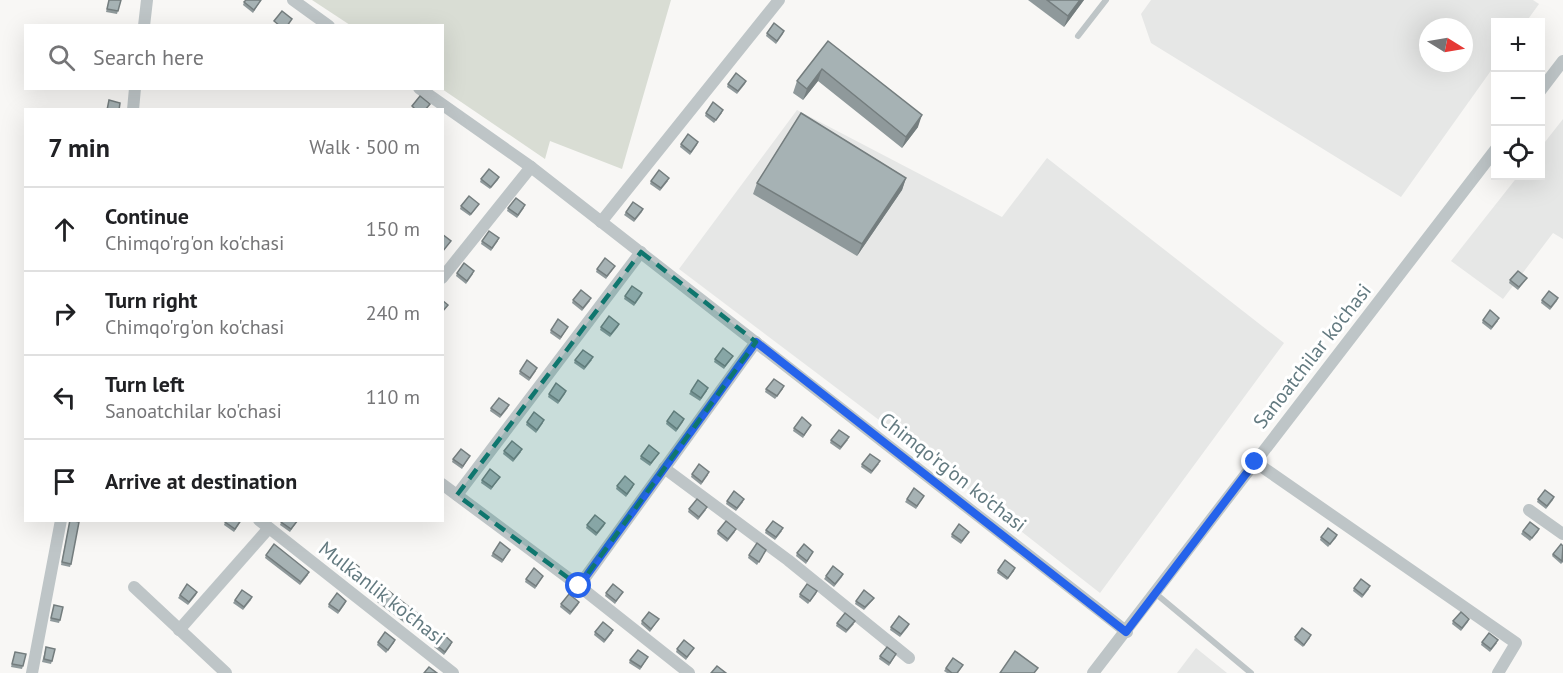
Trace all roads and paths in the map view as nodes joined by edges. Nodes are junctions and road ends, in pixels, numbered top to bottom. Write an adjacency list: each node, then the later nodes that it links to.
1 (147, 0): 5 (street)
2 (292, 0): 6 (street)
3 (779, 0): 17 (street)
4 (1106, 0): 7 (lane)
5 (144, 24)
6 (326, 24)
7 (1078, 36)
8 (1563, 61): 9 (street)
9 (1545, 84)
10 (135, 90): 12 (street)
11 (421, 90): 13 (street, Chimqo'rg'on ko'chasi)
12 (133, 108)
13 (442, 108)
14 (444, 109): 16 (street, Chimqo'rg'on ko'chasi)
15 (1491, 155): 21 (street, Sanoatchilar ko'chasi)
16 (531, 167): 17 (street, Chimqo'rg'on ko'chasi); 19 (street)
17 (601, 222): 18 (street, Chimqo'rg'on ko'chasi)
18 (641, 252): 20 (street, Chimqo'rg'on ko'chasi); 24 (street)
19 (444, 276)
20 (756, 342): 22 (street); 33 (street, Chimqo'rg'on ko'chasi)
21 (1255, 462): 31 (street, Sanoatchilar ko'chasi); 41 (street)
22 (664, 468): 29 (street); 34 (street)
23 (444, 485): 24 (street)
24 (457, 495): 29 (street)
25 (1529, 510): 28 (street)
26 (61, 522): 35 (street)
27 (264, 524): 32 (street); 37 (street, Mulkanlik ko'chasi)
28 (1563, 534)
29 (579, 586): 38 (street)
30 (134, 587): 32 (street)
31 (1155, 593): 33 (street, Sanoatchilar ko'chasi); 40 (lane)
32 (179, 630): 36 (street)
33 (1126, 632): 39 (street, Sanoatchilar ko'chasi)
34 (909, 658)
35 (32, 673)
36 (226, 673)
37 (453, 673)
38 (689, 673)
39 (1094, 673)
40 (1251, 673)
41 (1498, 673)

